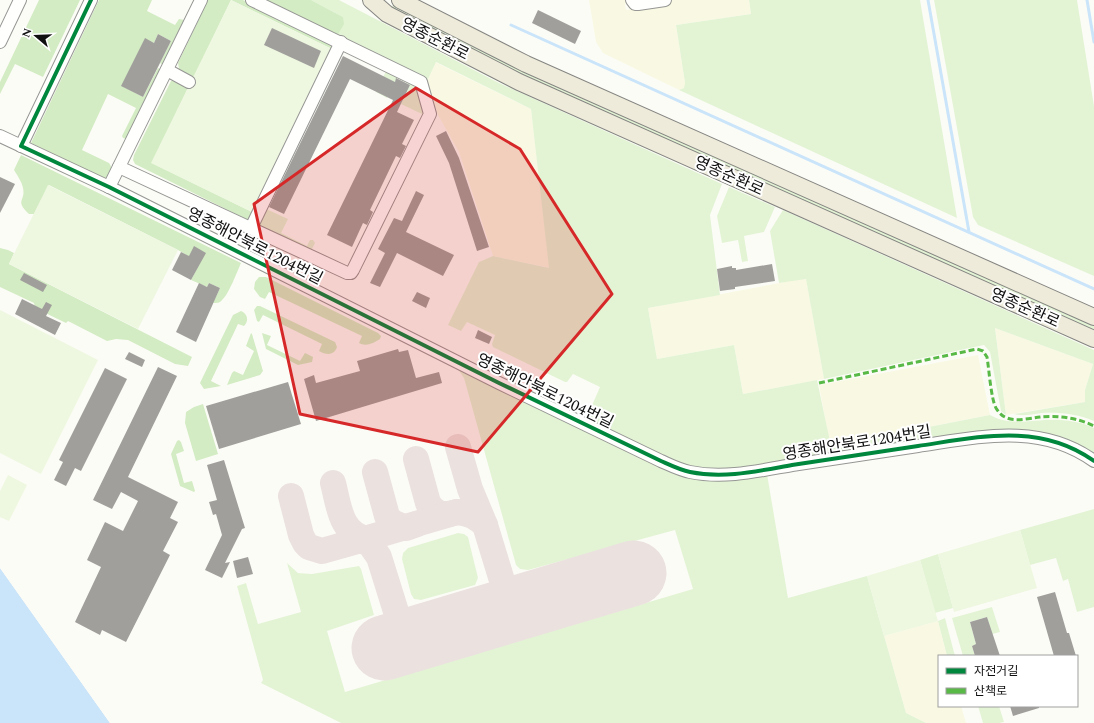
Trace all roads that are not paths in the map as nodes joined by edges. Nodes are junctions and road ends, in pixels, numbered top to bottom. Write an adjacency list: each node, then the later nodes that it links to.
1 (20, 0): 9 (street)
2 (91, 0): 15 (street)
3 (201, 0): 12 (street)
4 (252, 0): 11 (street)
5 (371, 0): 20 (main road, 영종순환로)
6 (400, 0): 19 (main road, 영종순환로)
7 (632, 0): 8 (street)
8 (665, 0)
9 (3, 28): 10 (street)
10 (0, 42)
11 (340, 42): 18 (street); 18 (street)
12 (167, 70): 13 (street); 16 (street)
13 (189, 82)
14 (0, 136): 15 (street, 영종해안북로1204번길)
15 (21, 146): 17 (street, 영종해안북로1204번길)
16 (119, 167): 17 (street); 18 (street)
17 (109, 186): 21 (street, 영종해안북로1204번길)
18 (251, 228)
19 (1094, 318)
20 (1094, 339)
21 (1094, 461)

